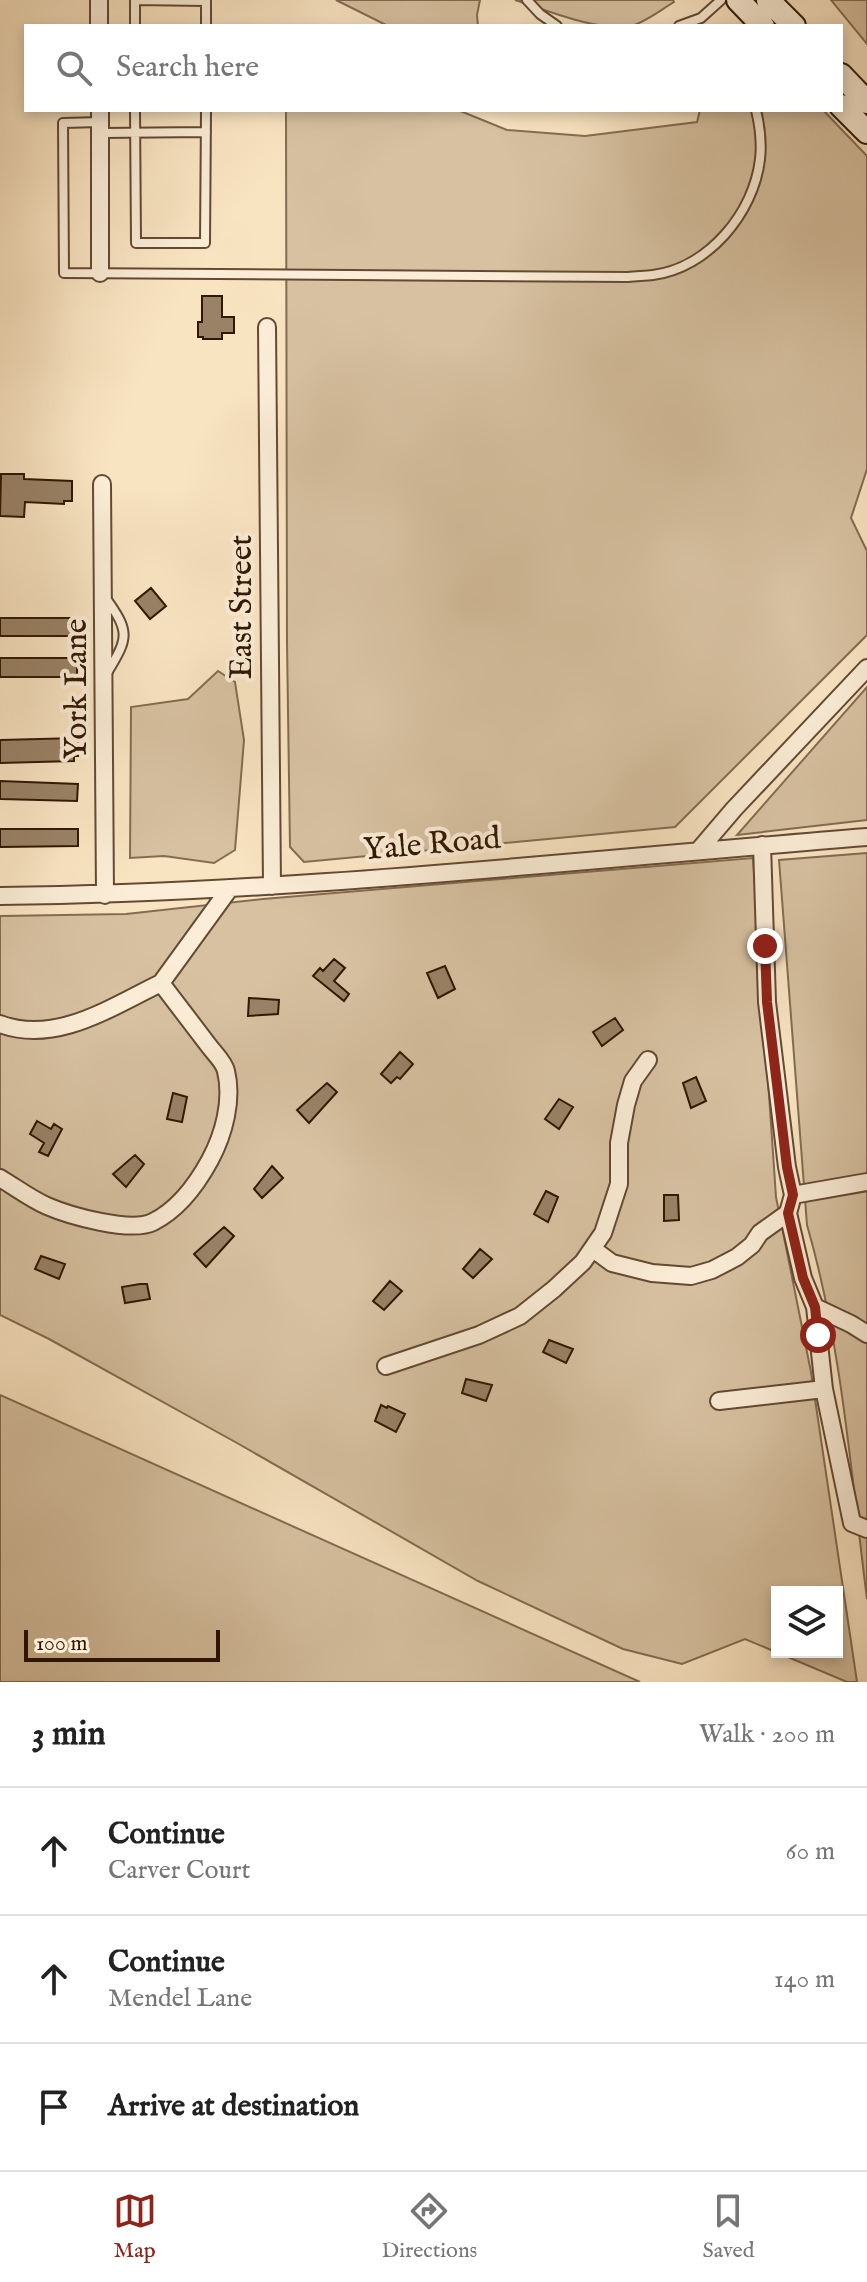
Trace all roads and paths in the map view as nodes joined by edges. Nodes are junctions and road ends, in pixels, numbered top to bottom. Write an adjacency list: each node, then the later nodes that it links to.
1 (99, 0): 8 (street)
2 (169, 0): 9 (lane); 10 (lane)
3 (527, 0): 11 (lane)
4 (721, 0): 7 (lane)
5 (738, 0): 12 (street)
6 (768, 0): 13 (street)
7 (704, 22)
8 (99, 24)
9 (135, 24)
10 (206, 24)
11 (554, 24)
12 (761, 24)
13 (792, 24)
14 (843, 77): 15 (street)
15 (867, 102)
16 (843, 108): 22 (street)
17 (135, 112): 23 (lane)
18 (206, 112): 21 (lane)
19 (756, 112): 24 (lane)
20 (100, 122): 23 (lane); 24 (street); 24 (lane)
21 (206, 132): 23 (lane); 23 (lane)
22 (867, 132)
23 (135, 133)
24 (100, 273)
25 (267, 327): 31 (street, East Street)
26 (102, 484): 33 (street, York Lane)
27 (867, 668): 30 (street)
28 (867, 837): 29 (street, Yale Road)
29 (762, 845): 30 (street, Yale Road); 40 (street)
30 (699, 850): 31 (street, Yale Road)
31 (272, 886): 32 (street, Yale Road)
32 (230, 888): 33 (street, Yale Road); 35 (street)
33 (105, 895): 34 (street, Yale Road)
34 (0, 896)
35 (161, 983): 36 (street); 38 (street)
36 (0, 1024)
37 (648, 1060): 42 (street)
38 (0, 1178)
39 (867, 1182): 40 (street)
40 (793, 1195): 41 (street)
41 (788, 1213): 42 (street); 43 (street)
42 (593, 1249): 45 (street)
43 (815, 1307): 44 (street); 46 (street)
44 (867, 1334)
45 (386, 1366)
46 (824, 1389): 47 (street); 48 (street)
47 (719, 1401)
48 (867, 1529)

